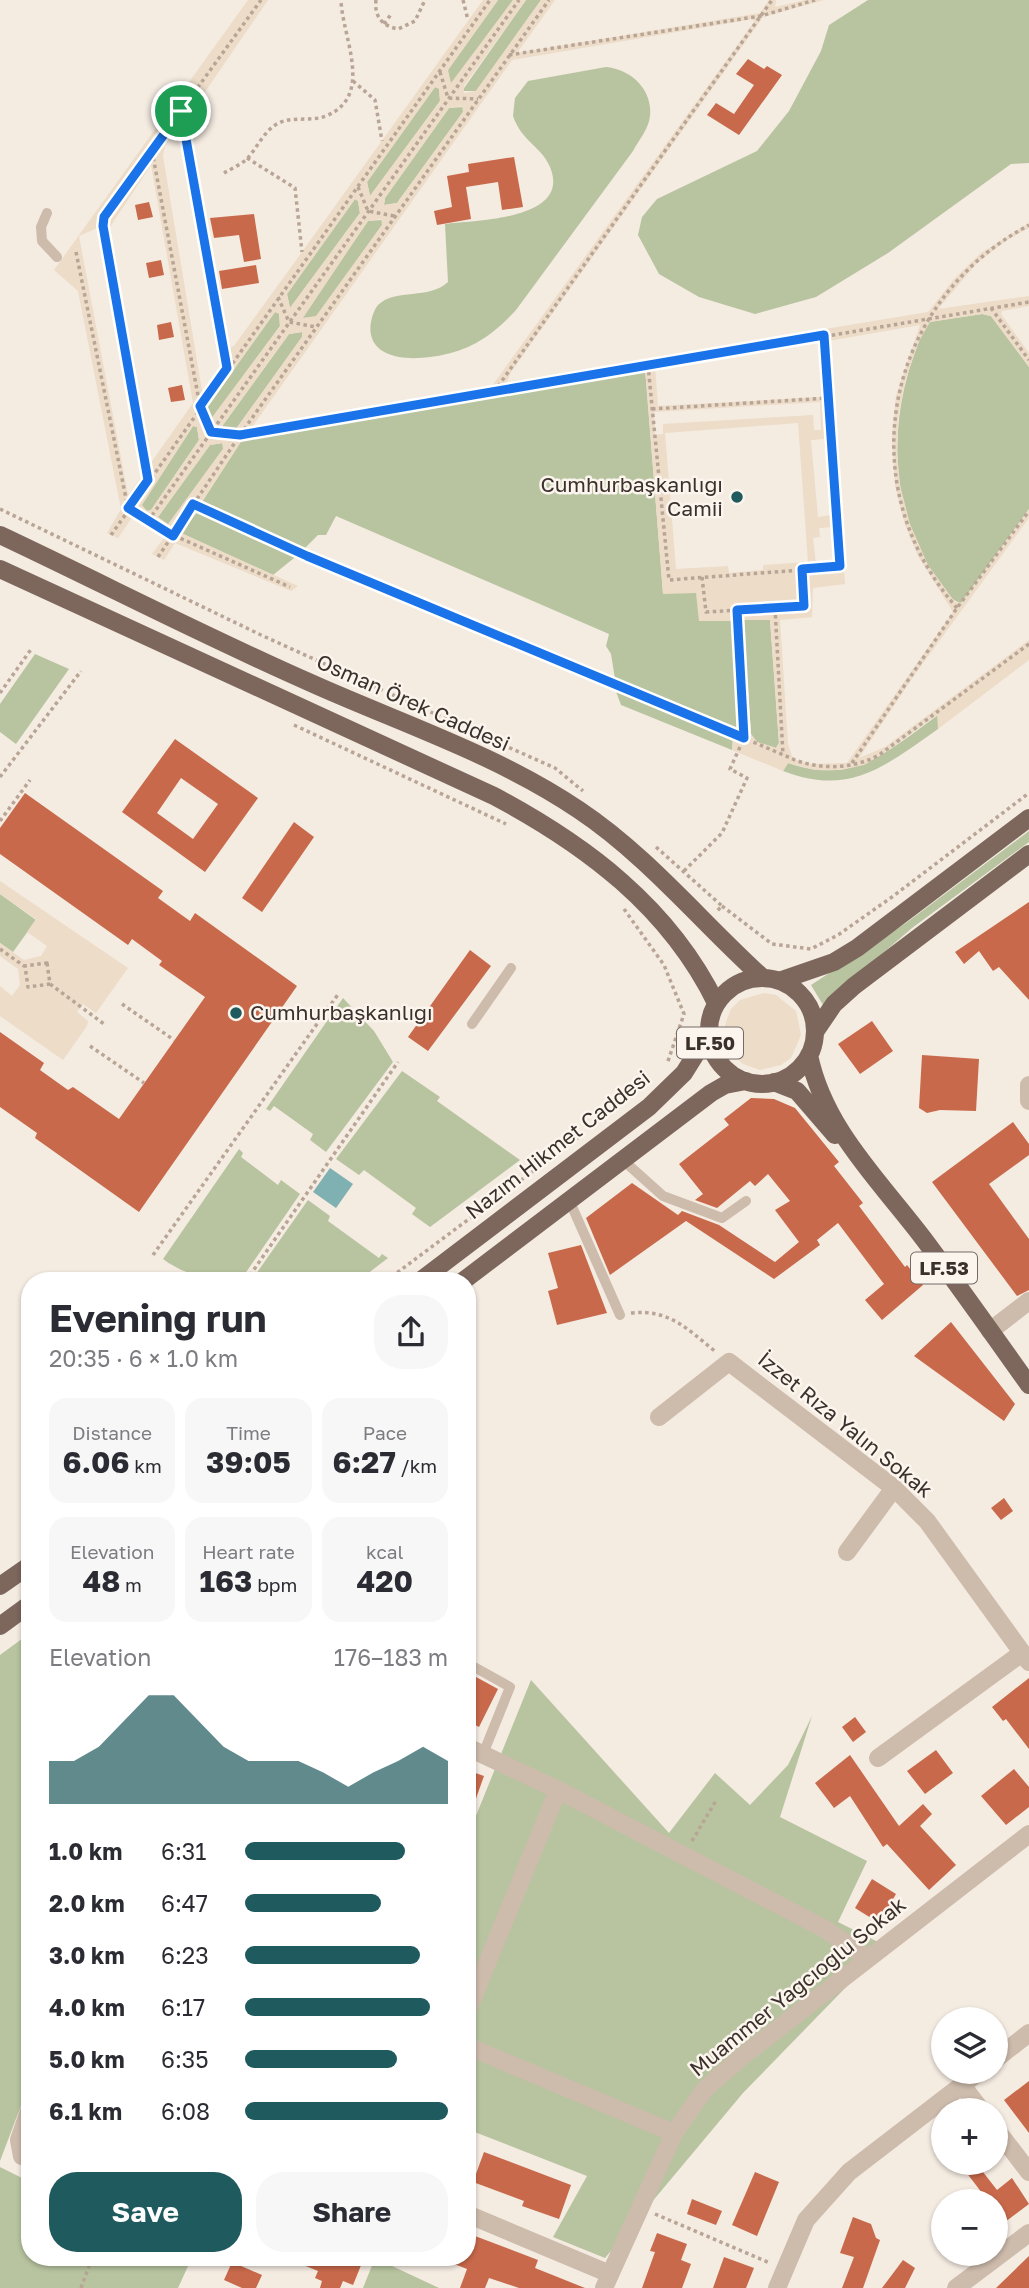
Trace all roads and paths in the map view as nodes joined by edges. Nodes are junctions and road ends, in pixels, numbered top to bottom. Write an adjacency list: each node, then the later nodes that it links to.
1 (261, 0): 20 (path)
2 (341, 0): 17 (path)
3 (376, 0): 14 (path)
4 (425, 0): 14 (path)
5 (463, 0): 13 (path)
6 (490, 0): 16 (path)
7 (519, 0): 18 (path)
8 (549, 0): 15 (path)
9 (772, 0): 12 (path)
10 (814, 0): 12 (path)
11 (392, 13): 14 (path)
12 (761, 16): 15 (path); 43 (path)
13 (468, 20)
14 (384, 24)
15 (509, 55): 19 (path)
16 (440, 71): 18 (path); 25 (path)
17 (353, 81): 21 (path); 23 (path)
18 (448, 98): 19 (path); 26 (path)
19 (478, 99): 28 (path)
20 (181, 111): 22 (path); 42 (path)
21 (382, 141)
22 (152, 151): 45 (path); 49 (path)
23 (247, 158): 24 (path); 31 (path)
24 (224, 173)
25 (358, 187): 26 (path); 33 (path)
26 (368, 211): 28 (path); 37 (path)
27 (47, 214): 32 (lane)
28 (394, 216): 38 (path)
29 (1029, 225): 36 (path)
30 (76, 252): 51 (path)
31 (302, 253)
32 (57, 257)
33 (278, 297): 37 (path); 42 (path)
34 (1029, 302): 35 (path)
35 (991, 308): 36 (path); 40 (path)
36 (926, 320): 39 (path); 63 (path)
37 (289, 322): 38 (path); 47 (path)
38 (316, 327): 48 (path)
39 (824, 335): 41 (path); 44 (path)
40 (1029, 360)
41 (648, 365): 43 (path); 46 (path)
42 (227, 368): 45 (path)
43 (494, 392): 48 (path)
44 (828, 398): 46 (path); 59 (path)
45 (200, 406): 47 (path); 49 (path)
46 (652, 409): 60 (path)
47 (211, 432): 48 (path); 53 (path)
48 (240, 435): 50 (path)
49 (148, 480): 51 (path)
50 (193, 504): 56 (path); 70 (path)
51 (128, 508): 53 (path); 55 (path)
52 (1029, 511): 63 (path)
53 (148, 521): 56 (path)
54 (0, 535): 86 (main road, Osman Örek Caddesi)
55 (111, 535)
56 (173, 536): 57 (path); 61 (path)
57 (158, 557)
58 (0, 569): 90 (main road)
59 (802, 569): 60 (path); 62 (path)
60 (702, 577): 64 (path)
61 (290, 587)
62 (775, 608): 64 (path); 71 (path)
63 (957, 608): 72 (path)
64 (737, 610): 70 (path)
65 (1029, 644): 72 (path)
66 (32, 648): 68 (path)
67 (81, 671): 73 (path)
68 (0, 693)
69 (287, 722): 78 (path)
70 (744, 738): 71 (path); 80 (path)
71 (783, 755): 72 (path)
72 (851, 765)
73 (0, 777)
74 (30, 780): 77 (path)
75 (1029, 793): 82 (path)
76 (1029, 818): 86 (main road, LF.50)
77 (0, 821)
78 (513, 827)
79 (1029, 854): 93 (main road)
80 (677, 877)
81 (620, 903): 99 (path)
82 (722, 906)
83 (0, 949): 84 (path)
84 (25, 966): 87 (path); 87 (path)
85 (511, 968): 92 (lane)
86 (771, 979): 90 (main road, LF.50); 93 (main road)
87 (50, 984): 91 (path)
88 (339, 993): 110 (path)
89 (122, 1003): 95 (path)
90 (716, 1003): 94 (main road, LF.50)
91 (104, 1024)
92 (472, 1024)
93 (815, 1032): 97 (main road)
94 (709, 1033): 100 (main road, LF.50); 113 (main road, Nazım Hikmet Caddesi)
95 (174, 1040)
96 (90, 1046): 102 (path)
97 (809, 1055): 101 (main road); 106 (main road, LF.53)
98 (398, 1062): 111 (path)
99 (666, 1066)
100 (746, 1081): 101 (main road, LF.50); 107 (main road)
101 (774, 1082): 106 (main road, LF.53)
102 (144, 1083)
103 (1029, 1085): 104 (street)
104 (1029, 1101)
105 (592, 1127): 112 (path)
106 (855, 1154): 117 (main road, LF.53)
107 (624, 1161): 108 (lane); 109 (main road)
108 (746, 1201)
109 (570, 1202): 114 (main road); 116 (lane)
110 (153, 1255)
111 (252, 1272)
112 (398, 1272)
113 (432, 1272)
114 (475, 1272)
115 (1029, 1301): 117 (street)
116 (620, 1315): 118 (path)
117 (990, 1331): 119 (main road, LF.53)
118 (729, 1362): 120 (street); 121 (street, İzzet Rıza Yalın Sokak)
119 (1029, 1385)
120 (659, 1418)
121 (894, 1488): 122 (street); 127 (street, İzzet Rıza Yalın Sokak)
122 (847, 1552)
123 (21, 1571): 124 (main road)
124 (0, 1586)
125 (21, 1611): 126 (main road)
126 (0, 1626)
127 (1026, 1657): 131 (street)
128 (476, 1668): 129 (lane)
129 (476, 1748)
130 (476, 1750): 132 (street)
131 (878, 1758)
132 (558, 1790): 135 (street); 137 (street)
133 (717, 1799): 135 (path)
134 (1029, 1834): 136 (street, Muammer Yağcıoğlu Sokak)
135 (683, 1855): 136 (street)
136 (867, 1958): 143 (street, Muammer Yağcıoğlu Sokak)
137 (476, 1990)
138 (1029, 2033): 140 (street)
139 (476, 2050): 143 (street)
140 (1008, 2050)
141 (961, 2085): 142 (street); 150 (street)
142 (971, 2098)
143 (674, 2133): 146 (street, Muammer Yağcıoğlu Sokak)
144 (1008, 2145): 145 (street)
145 (1029, 2172)
146 (641, 2208): 150 (path); 151 (street, Muammer Yağcıoğlu Sokak)
147 (476, 2218): 151 (street)
148 (1029, 2233): 154 (street)
149 (89, 2266): 152 (path)
150 (785, 2270): 153 (street)
151 (607, 2281)
152 (81, 2288)
153 (777, 2288)
154 (956, 2288)

